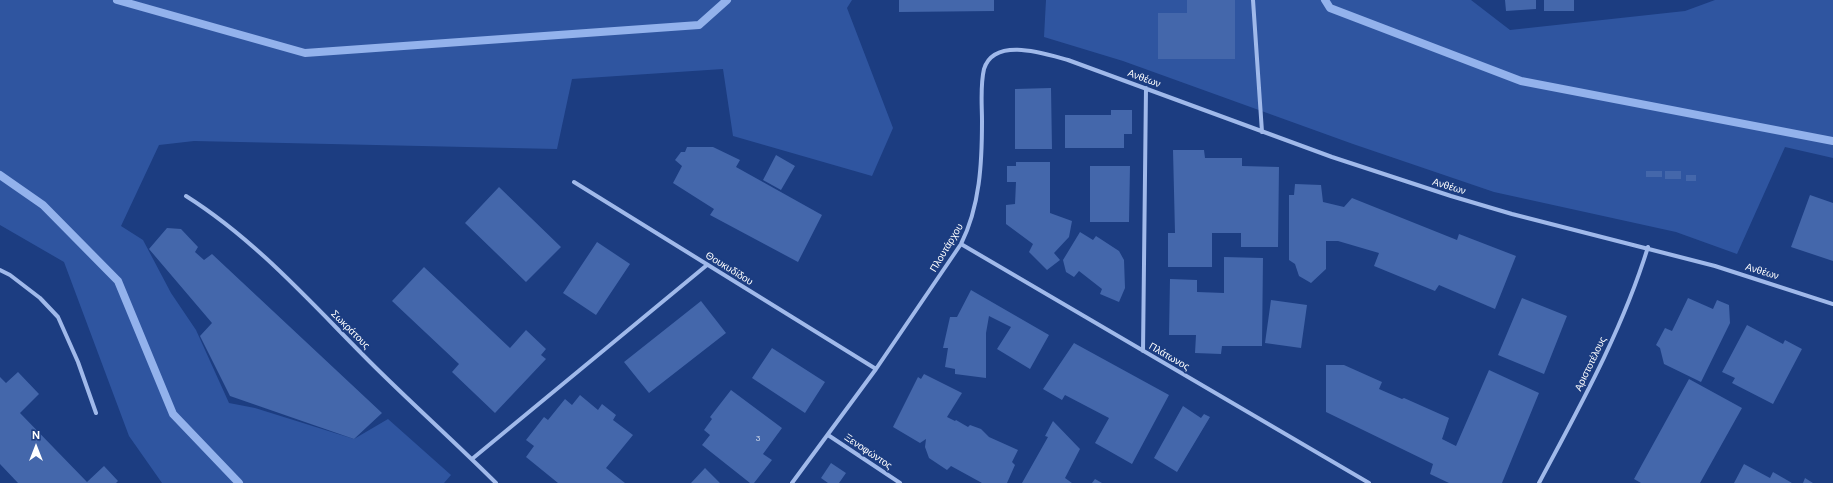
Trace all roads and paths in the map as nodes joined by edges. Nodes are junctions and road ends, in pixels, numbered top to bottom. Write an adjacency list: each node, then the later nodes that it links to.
1 (1253, 0): 4 (street)
2 (1068, 60): 3 (street, Ανθέων); 7 (street, Πλουτάρχου)
3 (1146, 88): 4 (street, Ανθέων); 12 (street)
4 (1262, 132): 8 (street, Ανθέων)
5 (574, 182): 9 (street, Θουκυδίδου)
6 (186, 196): 16 (street, Σωκράτους)
7 (961, 244): 12 (street, Πλάτωνος); 13 (street, Πλουτάρχου)
8 (1648, 248): 11 (street, Ανθέων); 21 (street, Αριστοτέλους)
9 (707, 265): 13 (street, Θουκυδίδου); 16 (street)
10 (0, 270): 14 (street)
11 (1833, 304)
12 (1143, 351): 20 (street, Πλάτωνος)
13 (876, 369): 15 (street, Πλουτάρχου)
14 (96, 413)
15 (828, 435): 18 (street, Πλουτάρχου); 19 (street, Ξενοφώντος)
16 (472, 459): 17 (street, Σωκράτους)
17 (496, 483)
18 (792, 483)
19 (900, 483)
20 (1369, 483)
21 (1539, 483)

